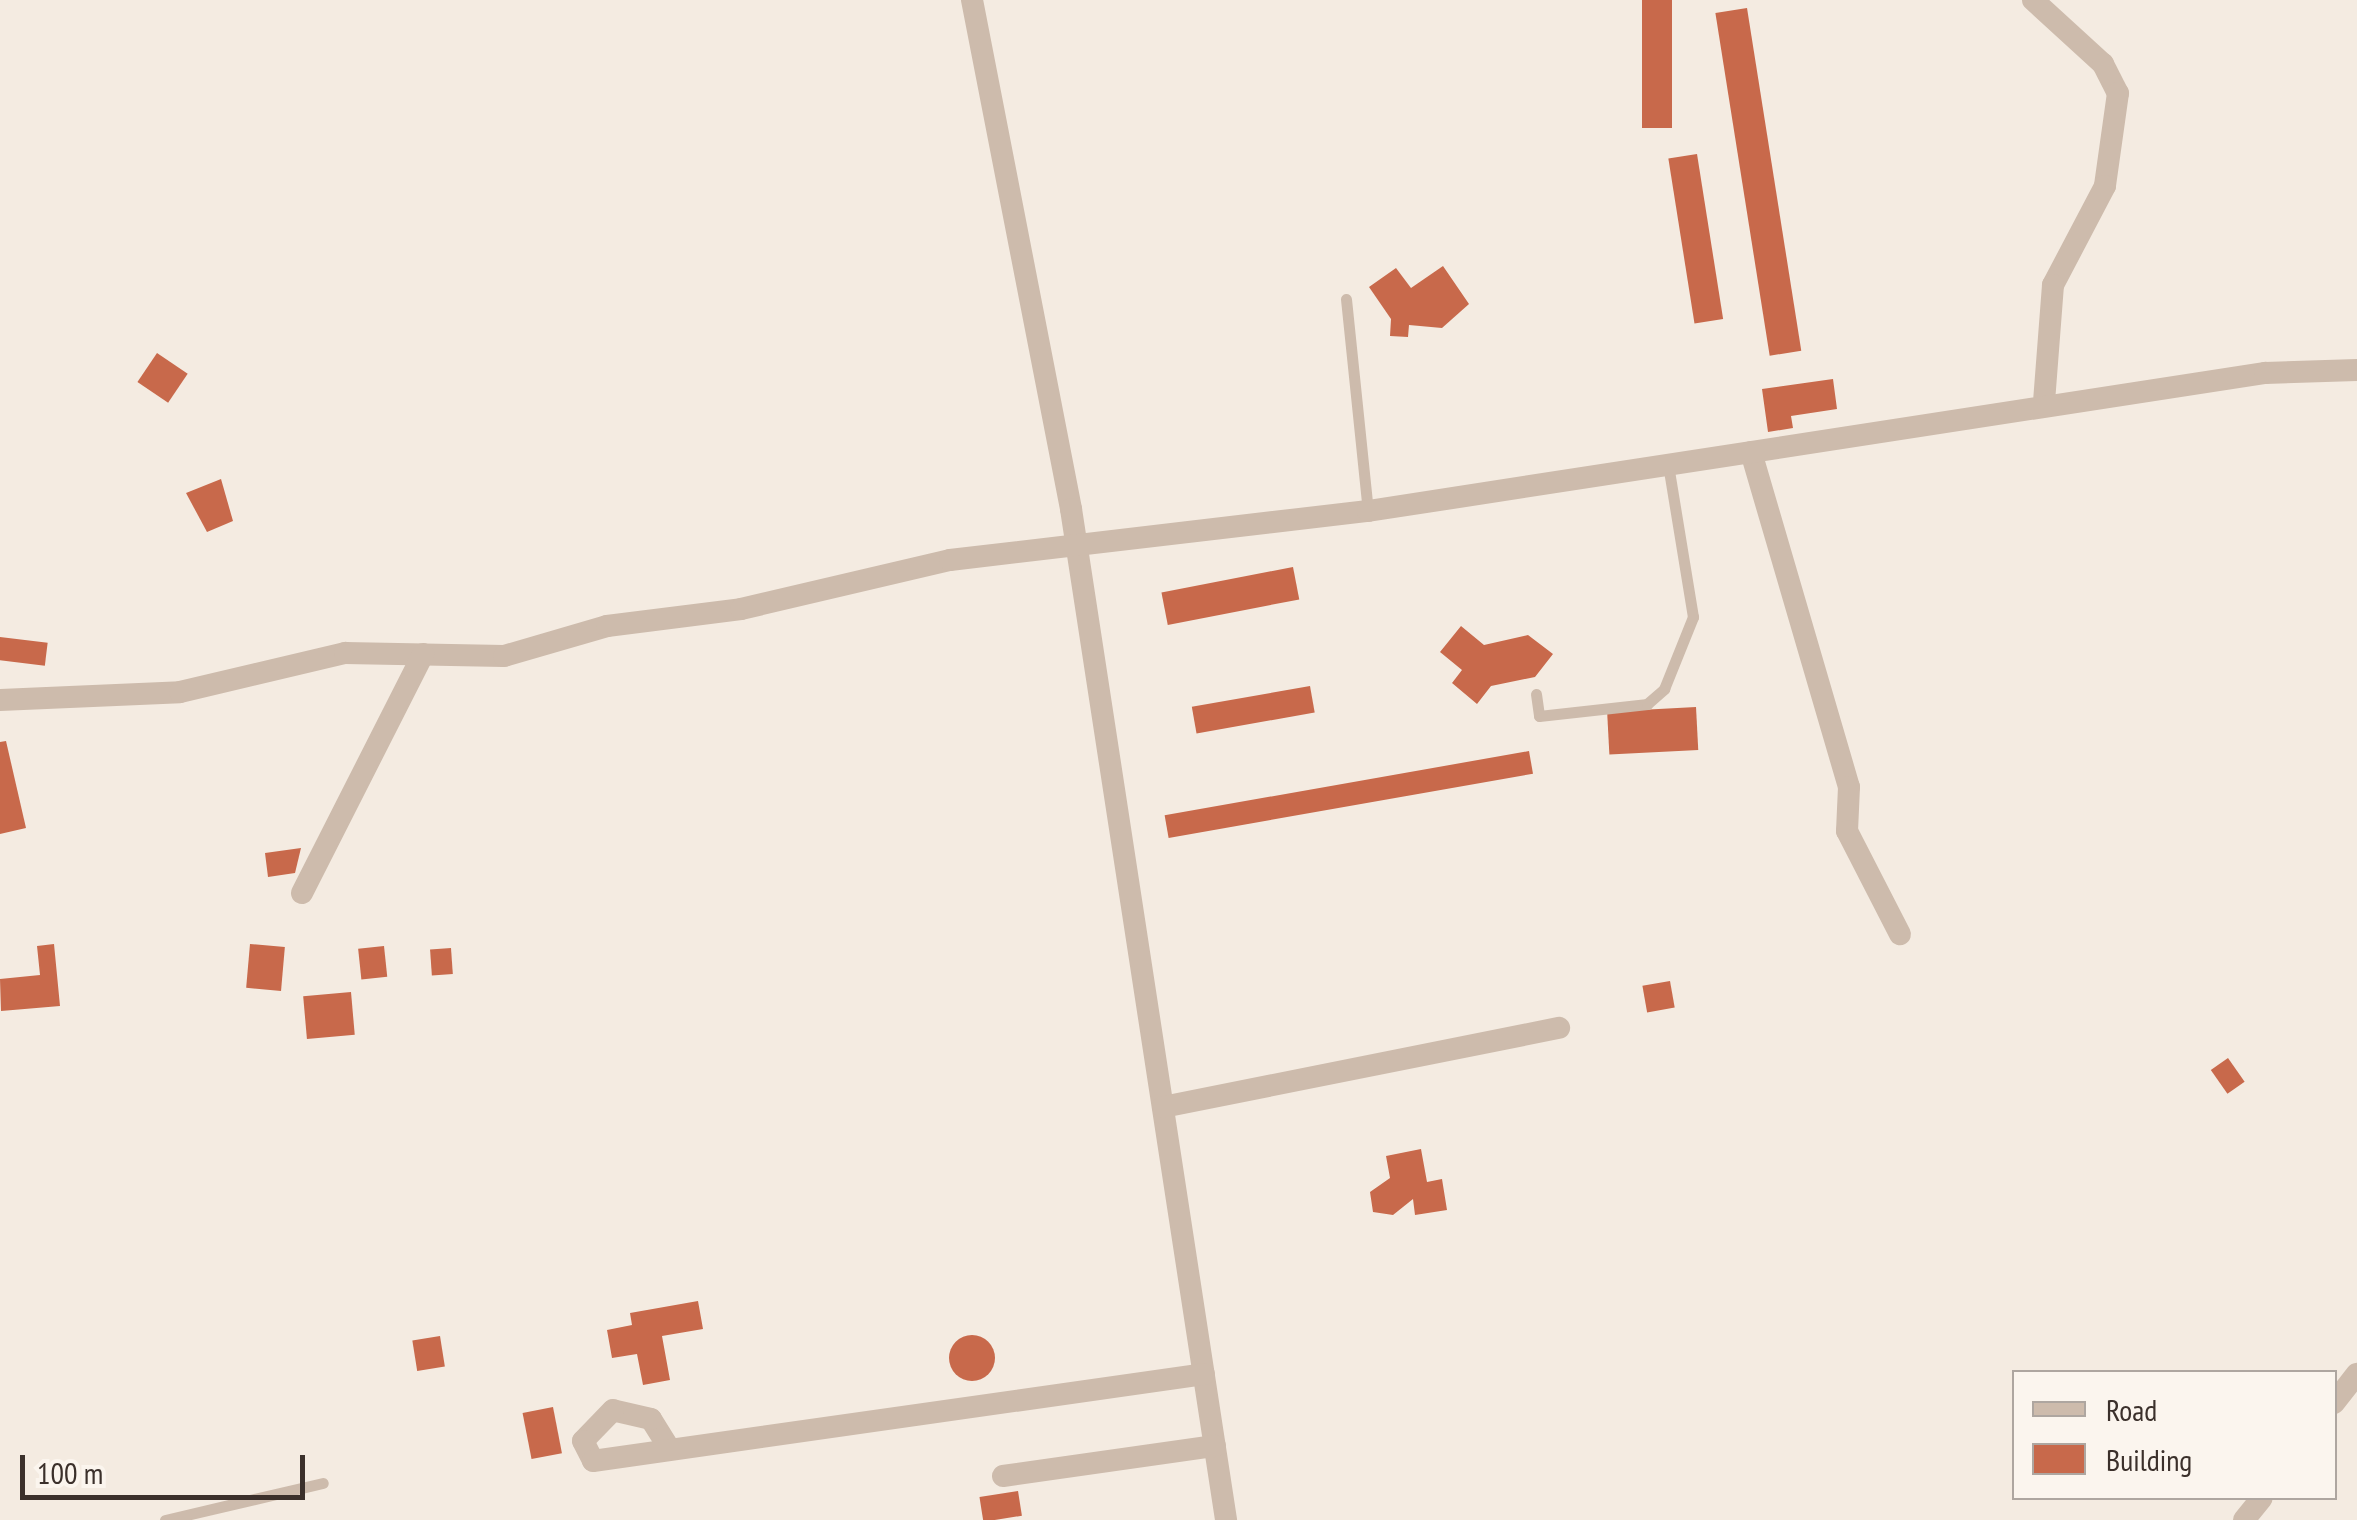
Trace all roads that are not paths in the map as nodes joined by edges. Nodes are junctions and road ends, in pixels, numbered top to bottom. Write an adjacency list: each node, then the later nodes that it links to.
1 (972, 0): 9 (street)
2 (2033, 0): 5 (street)
3 (1346, 299): 8 (lane)
4 (2357, 370): 5 (street)
5 (2044, 403): 6 (street)
6 (1751, 452): 7 (street); 14 (street)
7 (1668, 465): 8 (street); 11 (lane)
8 (1368, 511): 9 (street)
9 (1073, 552): 10 (street); 16 (street)
10 (422, 654): 12 (street); 13 (street)
11 (1536, 694)
12 (0, 700)
13 (302, 893)
14 (1900, 934)
15 (1559, 1028): 16 (street)
16 (1163, 1107): 17 (street)
17 (1204, 1374): 20 (street); 21 (street)
18 (2357, 1374): 19 (street)
19 (2337, 1400)
20 (1215, 1446): 22 (street); 26 (street)
21 (669, 1448)
22 (1003, 1476)
23 (323, 1483): 25 (lane)
24 (2260, 1500): 27 (street)
25 (164, 1520)
26 (1226, 1520)
27 (2244, 1520)

